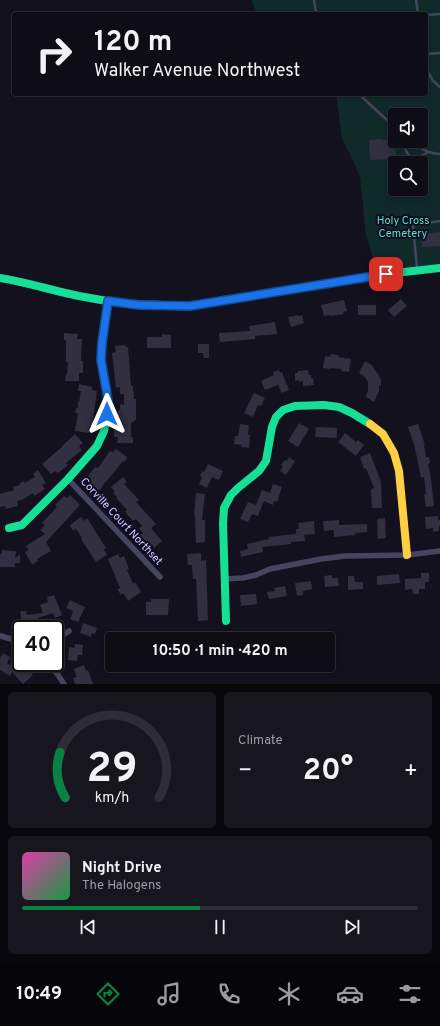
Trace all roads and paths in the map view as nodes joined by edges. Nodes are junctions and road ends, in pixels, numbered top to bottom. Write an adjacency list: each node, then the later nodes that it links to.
1 (314, 0): 3 (lane)
2 (416, 0): 4 (lane)
3 (316, 12)
4 (418, 12)
5 (440, 14): 6 (lane)
6 (428, 15)
7 (440, 53): 8 (lane)
8 (428, 54)
9 (428, 72): 10 (lane)
10 (440, 87)
11 (361, 96): 12 (lane)
12 (388, 121)
13 (404, 148): 15 (lane)
14 (420, 148): 15 (lane)
15 (429, 152): 16 (lane)
16 (440, 154)
17 (440, 221): 19 (lane)
18 (440, 268): 19 (street)
19 (417, 271): 21 (street)
20 (0, 278): 21 (street)
21 (108, 301): 22 (street)
22 (68, 479): 23 (street); 26 (street, Corville Court Northset)
23 (9, 528)
24 (440, 551): 25 (street)
25 (407, 555): 27 (street); 27 (street)
26 (160, 576)
27 (224, 579): 28 (street)
28 (226, 621)
29 (69, 631): 30 (street)
30 (64, 634)
31 (1, 636): 32 (street)
32 (12, 639)
33 (56, 672): 34 (street)
34 (64, 684)

